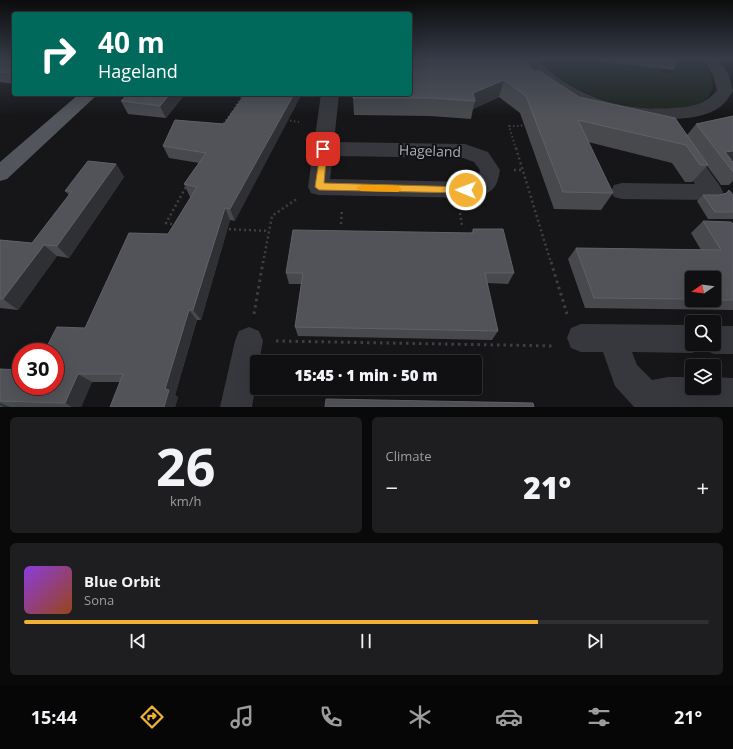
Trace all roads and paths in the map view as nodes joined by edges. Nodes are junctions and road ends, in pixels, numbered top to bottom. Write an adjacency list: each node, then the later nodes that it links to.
1 (547, 78): 8 (street)
2 (722, 78): 8 (street)
3 (87, 96): 14 (main road)
4 (242, 96): 6 (path)
5 (330, 96): 13 (street)
6 (232, 112): 7 (path); 12 (path)
7 (239, 113)
8 (665, 115): 17 (street)
9 (284, 120): 10 (path)
10 (300, 122)
11 (528, 122): 21 (path)
12 (219, 129)
13 (323, 149): 16 (street); 16 (street, Hageland)
14 (0, 174)
15 (191, 179): 18 (path)
16 (319, 187): 20 (path)
17 (622, 191)
18 (180, 225)
19 (216, 228): 20 (path)
20 (269, 231): 26 (path)
21 (578, 338): 22 (street); 26 (path)
22 (612, 338): 23 (street); 28 (street)
23 (685, 340)
24 (721, 340): 25 (street)
25 (733, 340)
26 (249, 341): 29 (street)
27 (733, 393): 28 (street)
28 (651, 404)
29 (236, 407)

